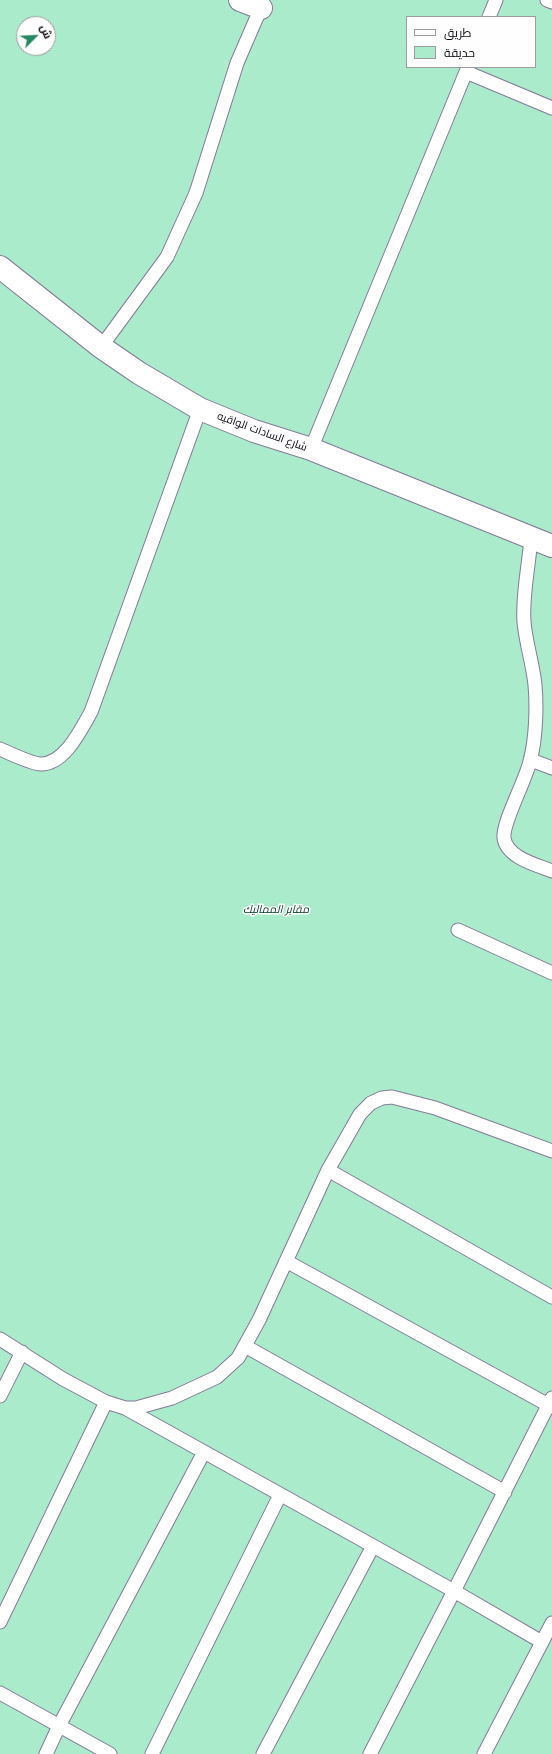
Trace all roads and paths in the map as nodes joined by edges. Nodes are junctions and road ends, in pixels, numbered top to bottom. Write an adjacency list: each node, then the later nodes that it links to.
1 (240, 0): 5 (street)
2 (496, 0): 6 (lane)
3 (547, 0): 4 (lane)
4 (552, 2)
5 (263, 4): 10 (lane)
6 (489, 16)
7 (467, 70): 8 (lane); 12 (lane)
8 (552, 108)
9 (0, 266): 10 (street, شارع السادات الواقيه)
10 (101, 346): 11 (street, شارع السادات الواقيه)
11 (200, 409): 12 (street, شارع السادات الواقيه); 15 (lane)
12 (311, 449): 13 (street, شارع السادات الواقيه)
13 (531, 538): 14 (street, شارع السادات الواقيه); 16 (lane)
14 (552, 546)
15 (0, 749)
16 (531, 760): 17 (lane); 18 (lane)
17 (552, 768)
18 (552, 871)
19 (458, 930): 20 (lane)
20 (552, 973)
21 (552, 1151): 22 (lane)
22 (328, 1170): 23 (lane); 24 (lane)
23 (286, 1261): 26 (lane); 30 (lane)
24 (552, 1297)
25 (0, 1338): 27 (lane)
26 (245, 1346): 31 (lane); 33 (lane)
27 (22, 1352): 28 (lane); 29 (lane)
28 (0, 1396)
29 (106, 1402): 31 (lane); 37 (lane)
30 (551, 1403): 33 (lane)
31 (125, 1408): 32 (lane)
32 (204, 1452): 34 (lane); 41 (lane)
33 (505, 1492): 36 (lane)
34 (280, 1494): 35 (lane); 44 (lane)
35 (373, 1546): 36 (lane); 45 (lane)
36 (454, 1591): 39 (lane); 46 (lane)
37 (0, 1622)
38 (552, 1623): 39 (lane)
39 (542, 1642): 47 (lane)
40 (0, 1694): 41 (lane)
41 (59, 1726): 42 (lane); 43 (lane)
42 (46, 1754)
43 (110, 1754)
44 (152, 1754)
45 (263, 1754)
46 (370, 1754)
47 (484, 1754)

